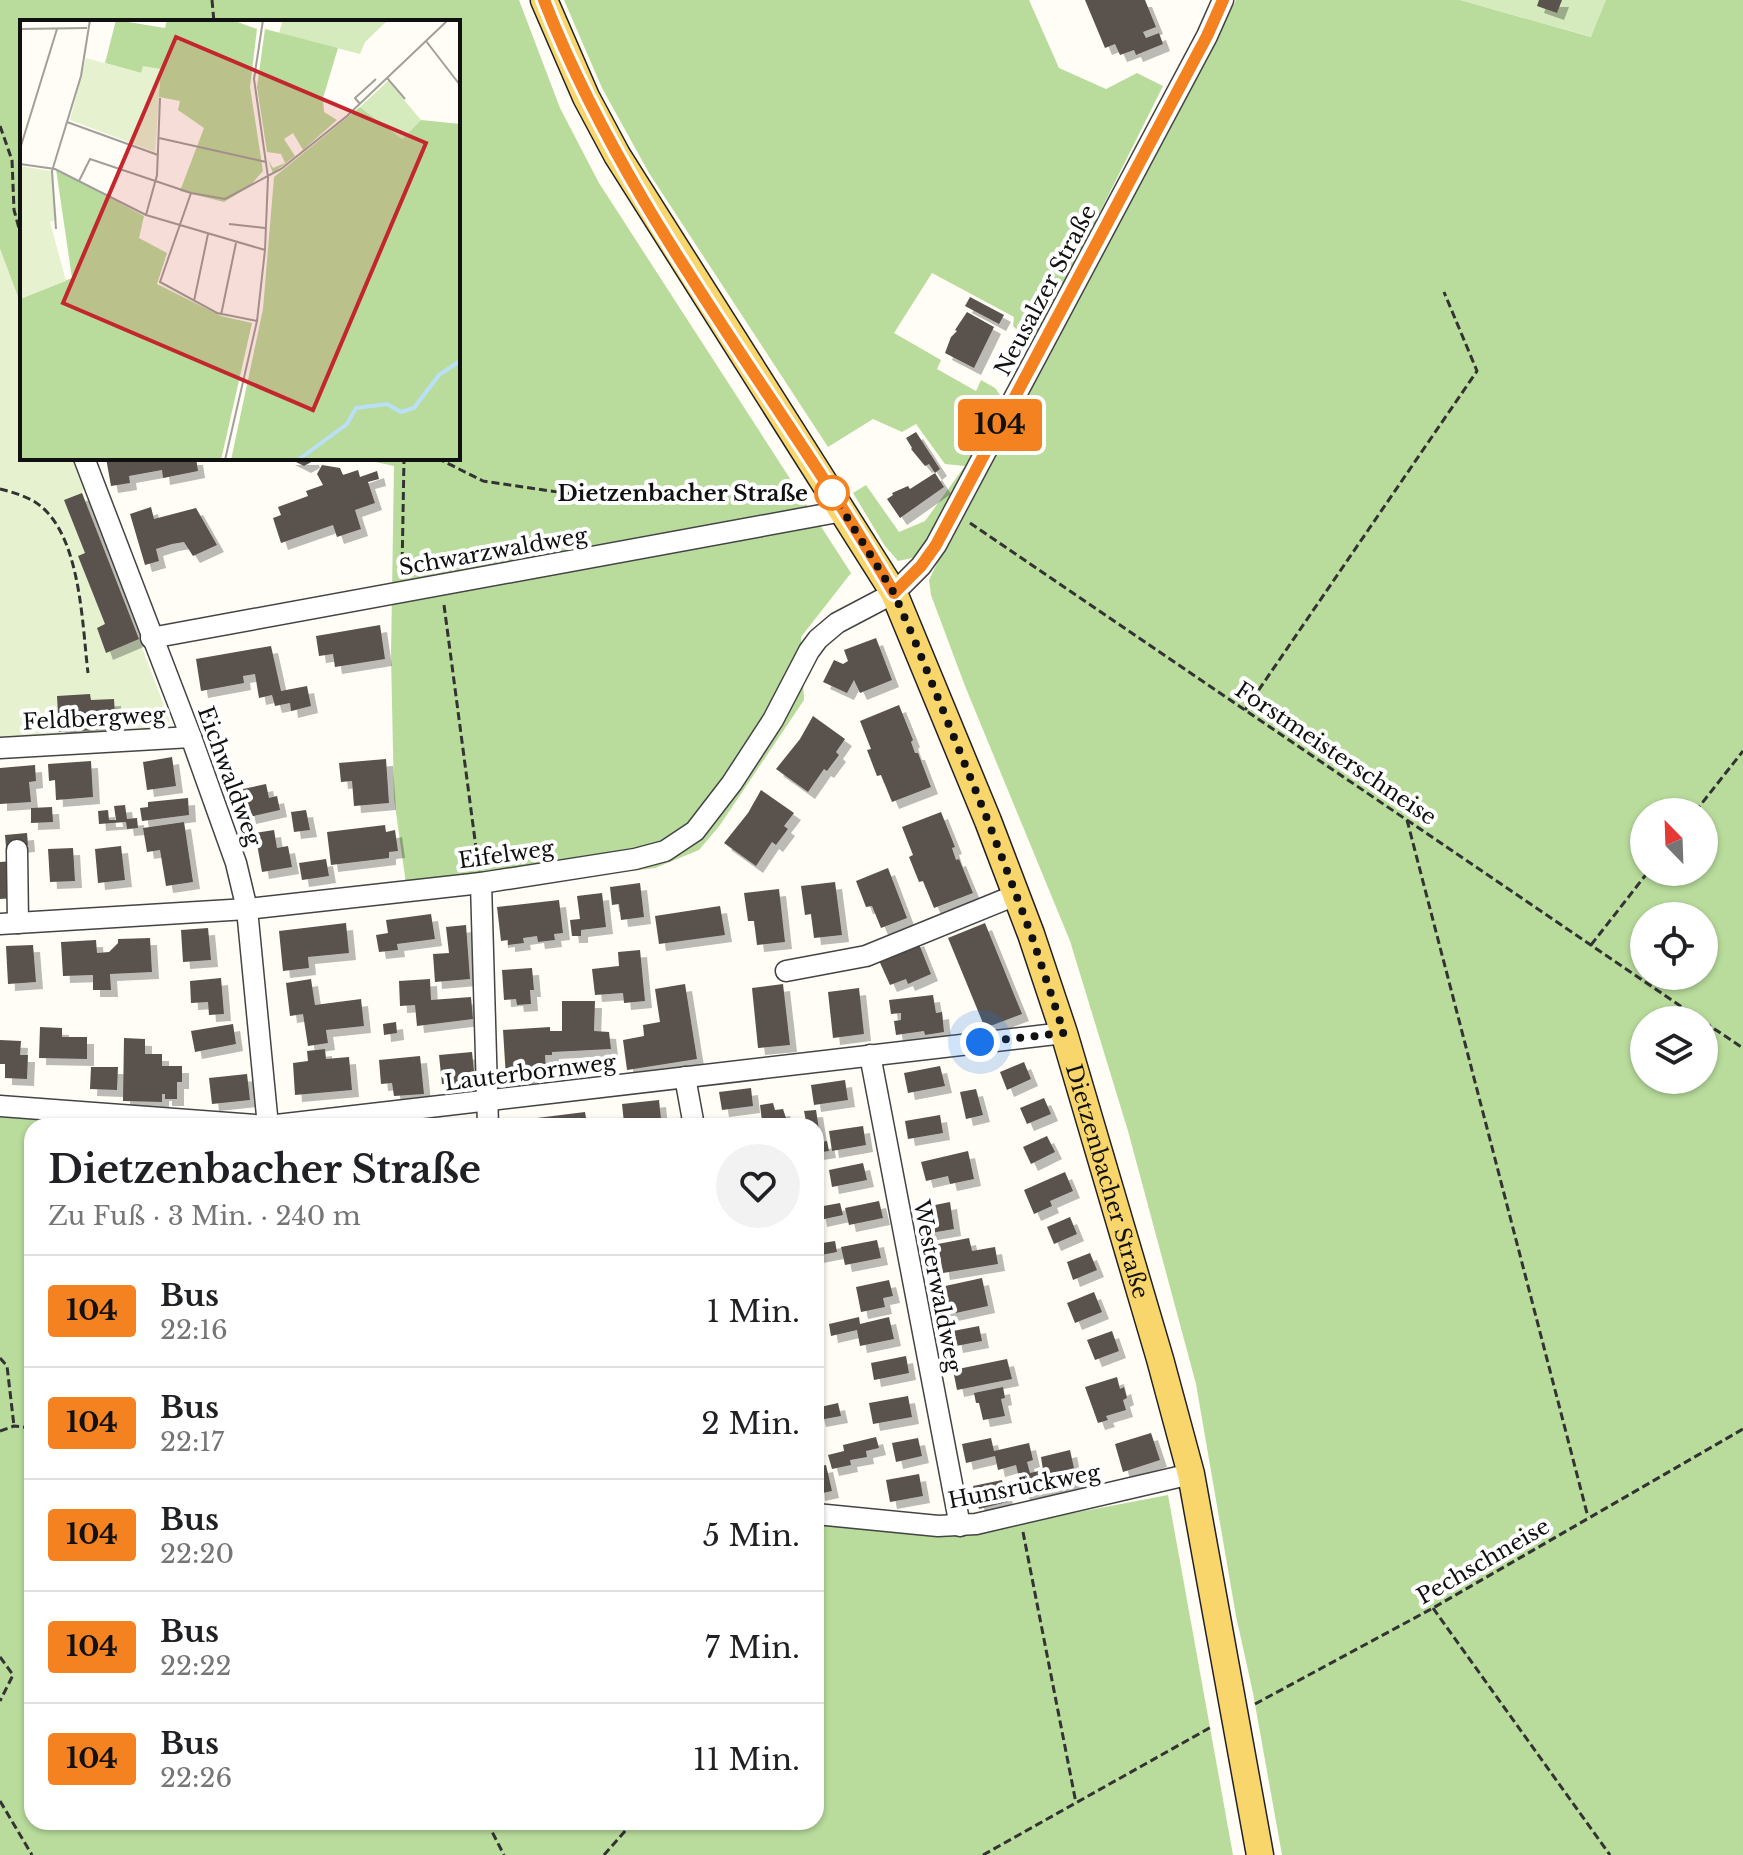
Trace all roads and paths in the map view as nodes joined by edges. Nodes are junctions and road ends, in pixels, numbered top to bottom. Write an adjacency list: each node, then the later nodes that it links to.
1 (212, 0): 4 (path)
2 (544, 0): 12 (main road, Dietzenbacher Straße)
3 (1223, 0): 13 (street, Neusalzer Straße)
4 (214, 20)
5 (0, 126): 6 (path)
6 (20, 232)
7 (1444, 292): 20 (path)
8 (85, 460): 18 (street, Eichwaldweg)
9 (404, 460): 16 (path)
10 (441, 460): 14 (path)
11 (0, 489): 19 (path)
12 (843, 511): 14 (street, Schwarzwaldweg); 17 (main road, Dietzenbacher Straße)
13 (954, 512): 17 (street, Neusalzer Straße); 20 (path, Forstmeisterschneise)
14 (798, 519): 15 (street, Schwarzwaldweg)
15 (441, 585): 16 (street, Schwarzwaldweg); 27 (path)
16 (402, 592): 18 (street, Schwarzwaldweg)
17 (894, 593): 27 (street, Eifelweg); 29 (main road, Dietzenbacher Straße)
18 (151, 638): 21 (street, Eichwaldweg)
19 (88, 673)
20 (1245, 710): 25 (path, Forstmeisterschneise)
21 (191, 737): 22 (street, Feldbergweg); 30 (street, Eichwaldweg)
22 (0, 748)
23 (1743, 751): 24 (path)
24 (1706, 798)
25 (1407, 820): 32 (path, Forstmeisterschneise); 55 (path)
26 (17, 850): 31 (street)
27 (481, 883): 30 (street, Eifelweg); 40 (street)
28 (1637, 886): 32 (path)
29 (1016, 895): 33 (street); 36 (main road, Dietzenbacher Straße)
30 (247, 909): 31 (street, Eifelweg); 43 (street, Eichwaldweg)
31 (9, 923)
32 (1591, 945): 34 (path, Forstmeisterschneise)
33 (786, 971)
34 (1681, 1006)
35 (1718, 1031): 37 (path, Forstmeisterschneise)
36 (1064, 1033): 38 (street, Lauterbornweg); 52 (main road, Dietzenbacher Straße)
37 (1743, 1048)
38 (870, 1055): 39 (street, Lauterbornweg); 56 (street, Westerwaldweg)
39 (685, 1077): 40 (street, Lauterbornweg); 46 (street)
40 (487, 1102): 44 (street, Lauterbornweg); 45 (street)
41 (0, 1106): 42 (street, Lauterbornweg)
42 (161, 1118)
43 (267, 1118)
44 (341, 1118)
45 (488, 1118)
46 (693, 1118)
47 (0, 1358): 48 (path)
48 (14, 1426): 49 (path); 51 (path)
49 (24, 1427)
50 (1743, 1429): 55 (path, Pechschneise)
51 (0, 1431)
52 (1191, 1474): 53 (street, Hunsrückweg); 60 (main road, Dietzenbacher Straße)
53 (1020, 1514): 56 (street, Hunsrückweg); 62 (path)
54 (824, 1515): 56 (street, Hunsrückweg)
55 (1588, 1518): 57 (path, Pechschneise)
56 (960, 1526)
57 (1433, 1608): 60 (path, Pechschneise); 70 (path)
58 (0, 1657): 59 (path)
59 (0, 1701)
60 (1228, 1717): 62 (path, Pechschneise); 69 (main road, Dietzenbacher Straße)
61 (0, 1801): 65 (path)
62 (1076, 1803): 68 (path, Pechschneise)
63 (491, 1830): 66 (path)
64 (626, 1830): 67 (path)
65 (32, 1855)
66 (504, 1855)
67 (604, 1855)
68 (983, 1855)
69 (1260, 1855)
70 (1610, 1855)

